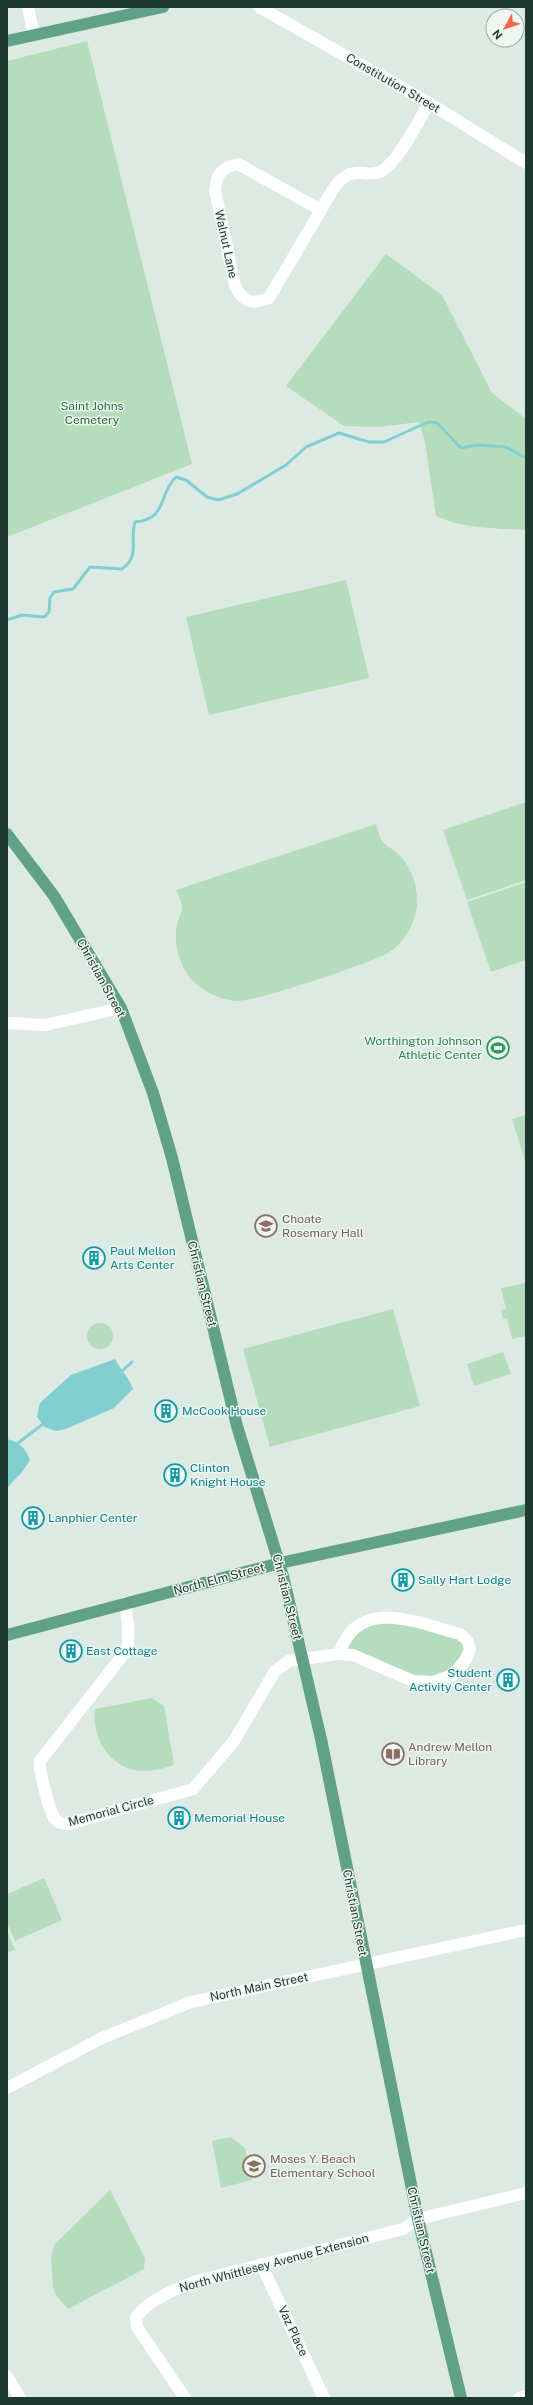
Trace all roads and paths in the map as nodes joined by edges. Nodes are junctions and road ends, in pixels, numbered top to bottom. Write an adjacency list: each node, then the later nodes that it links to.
1 (28, 7): 4 (street)
2 (163, 7): 4 (main road)
3 (259, 7): 6 (street, Constitution Street)
4 (34, 34): 5 (main road)
5 (7, 41)
6 (429, 103): 7 (street, Constitution Street); 8 (street, Walnut Lane)
7 (526, 163)
8 (321, 210): 8 (street, Walnut Lane)
9 (7, 834): 10 (main road, Christian Street)
10 (120, 1008): 11 (street); 13 (main road, Christian Street)
11 (7, 1023)
12 (526, 1510): 13 (main road, North Elm Street)
13 (280, 1563): 14 (main road, North Elm Street); 17 (main road, Christian Street)
14 (124, 1603): 15 (main road, North Elm Street); 17 (street, Memorial Circle)
15 (7, 1635)
16 (339, 1654): 16 (street); 17 (street)
17 (302, 1658): 19 (main road, Christian Street)
18 (526, 1930): 19 (street, North Main Street)
19 (365, 1963): 20 (street, North Main Street); 22 (main road, Christian Street)
20 (7, 2088)
21 (526, 2193): 22 (street, North Whittlesey Avenue Extension)
22 (418, 2219): 23 (street, North Whittlesey Avenue Extension); 29 (main road, Christian Street)
23 (261, 2264): 27 (street, North Whittlesey Avenue Extension); 28 (street, Vaz Place)
24 (7, 2376): 26 (street)
25 (526, 2396): 30 (street)
26 (20, 2398)
27 (185, 2398)
28 (324, 2398)
29 (461, 2398)
30 (519, 2398)

